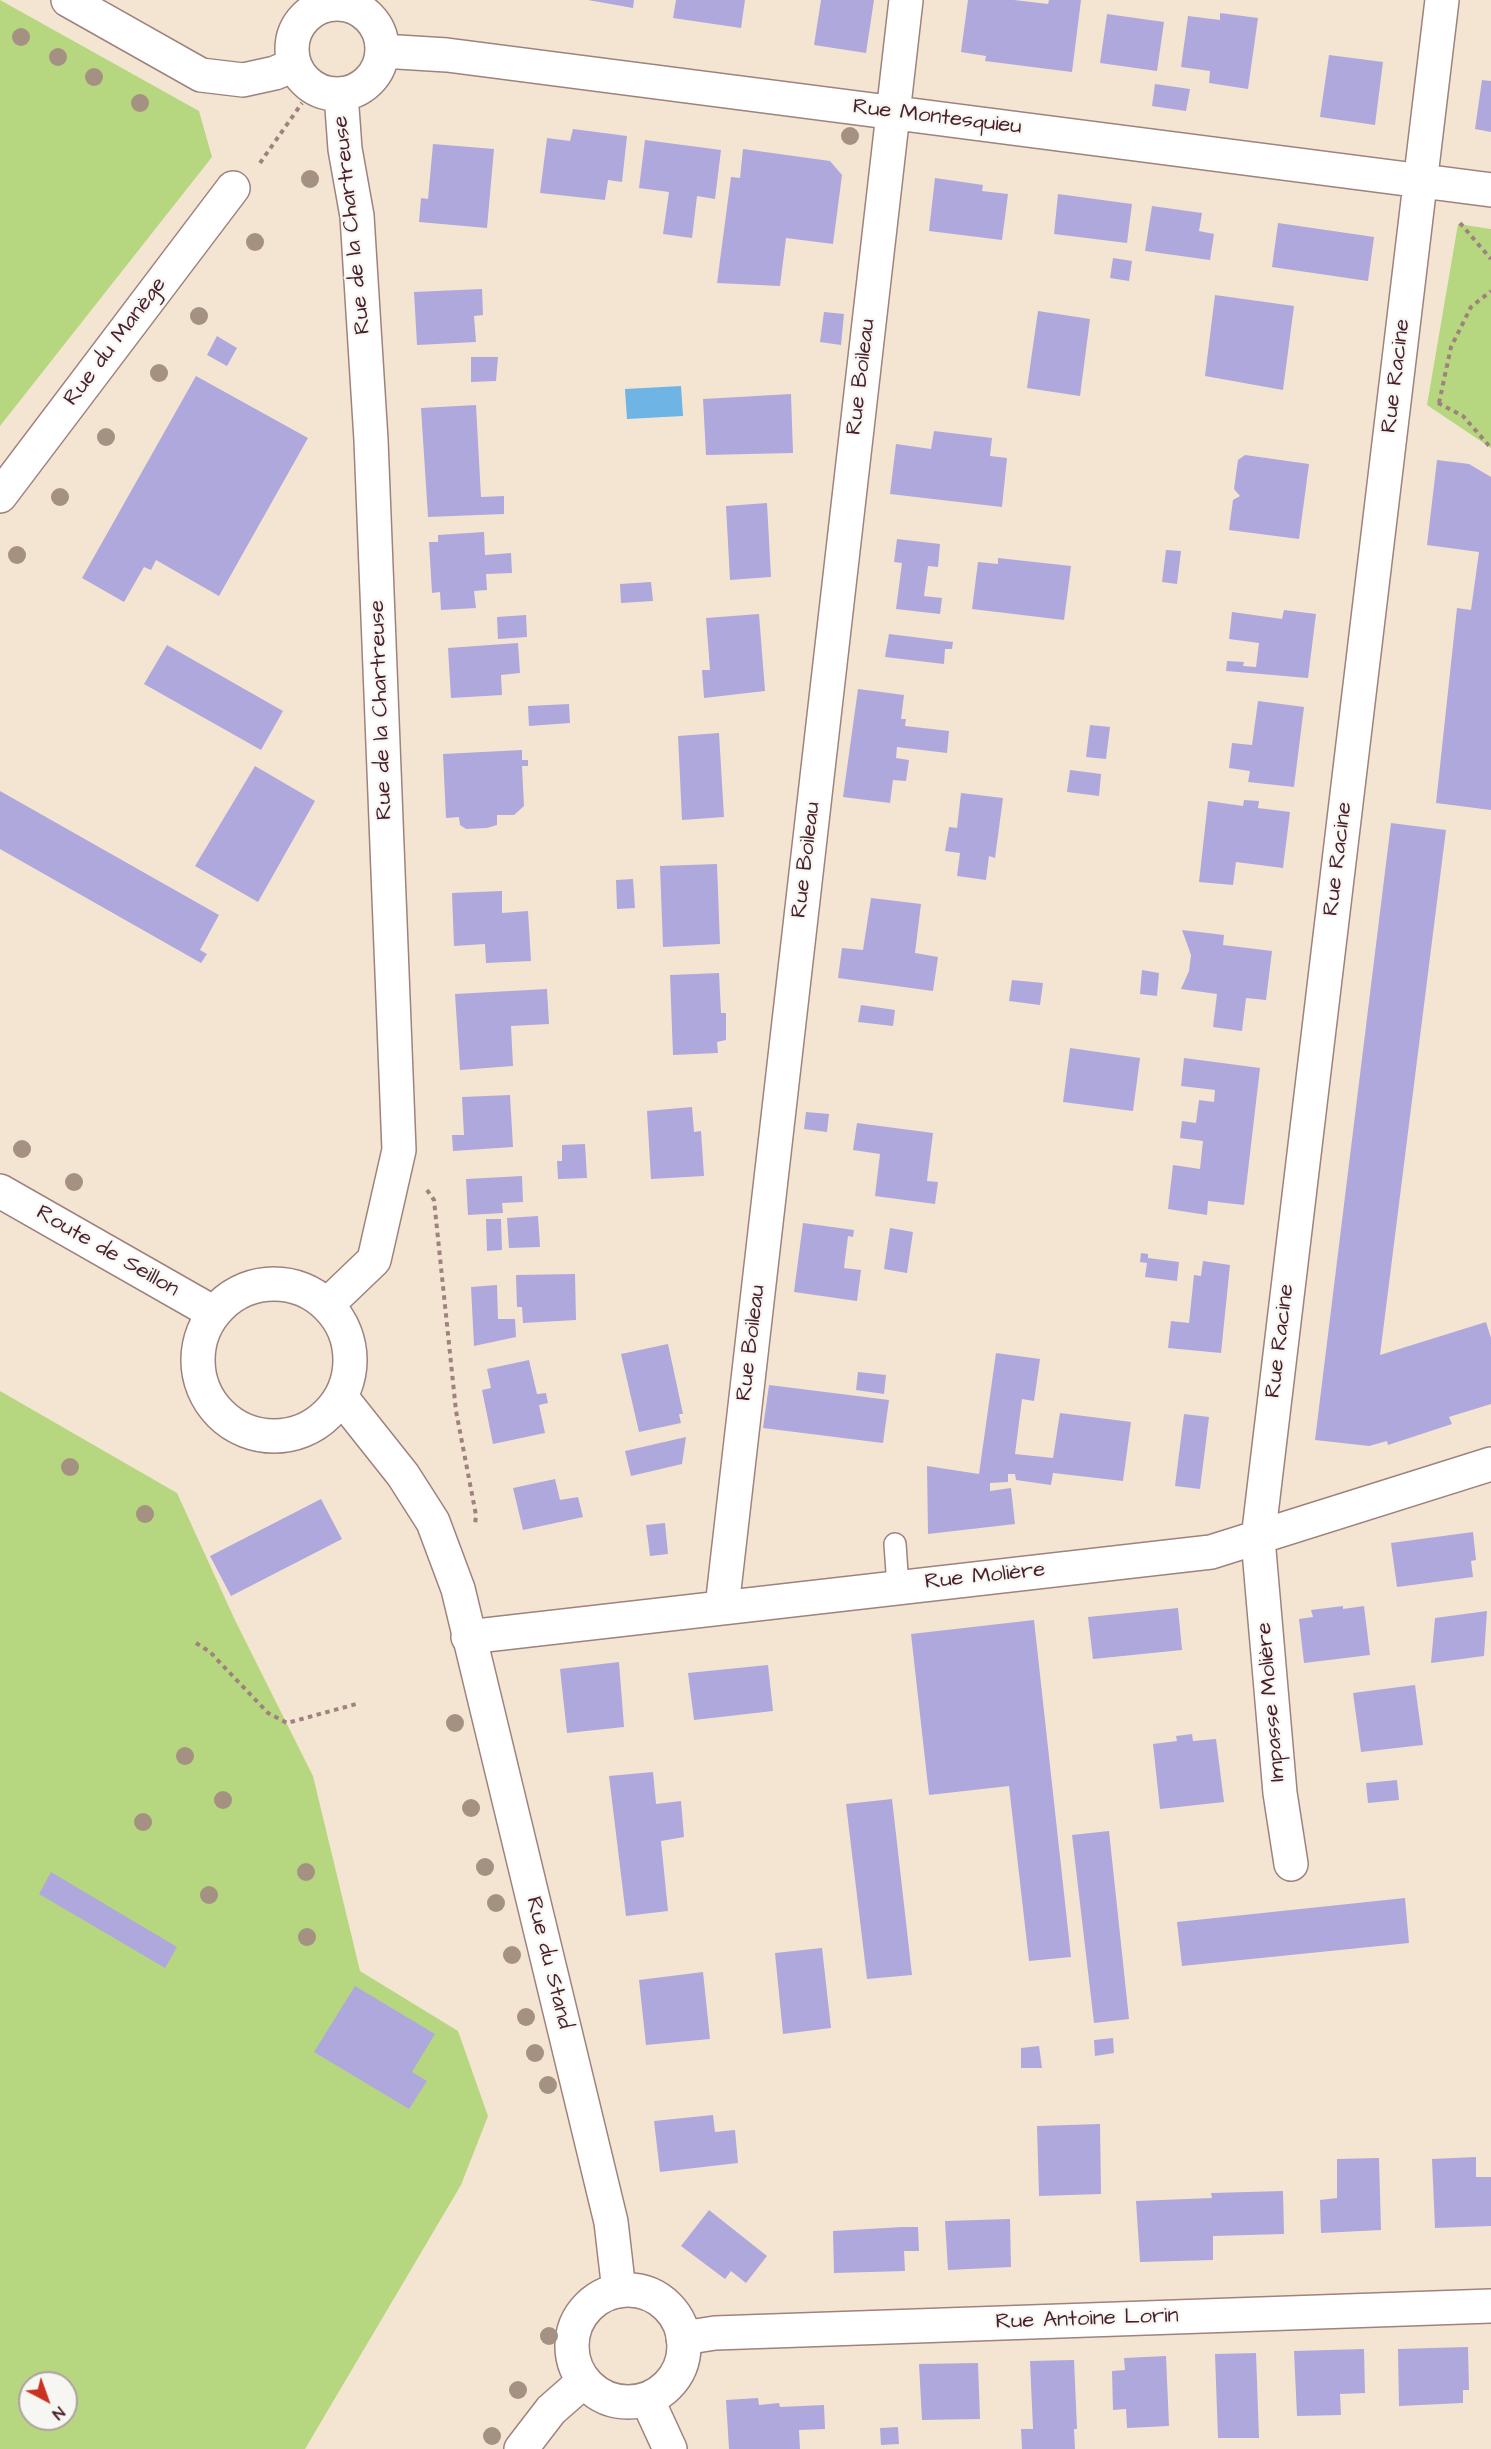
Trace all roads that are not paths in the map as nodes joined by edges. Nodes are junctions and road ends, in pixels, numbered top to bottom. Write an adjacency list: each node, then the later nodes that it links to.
1 (68, 0): 6 (street)
2 (906, 0): 7 (street, Rue Boileau)
3 (1442, 0): 8 (street, Rue Racine)
4 (344, 2): 5 (street); 6 (street)
5 (382, 51): 6 (street); 7 (street, Rue Montesquieu)
6 (316, 82): 13 (street, Rue de la Chartreuse)
7 (892, 112): 8 (street, Rue Montesquieu); 20 (street, Rue Boileau)
8 (1421, 179): 10 (street, Rue Montesquieu); 17 (street, Rue Racine)
9 (233, 188): 11 (street, Rue du Manège)
10 (1491, 190)
11 (0, 496)
12 (0, 1191): 14 (street, Route de Seillon)
13 (327, 1305): 14 (street); 15 (street)
14 (214, 1313): 15 (street)
15 (341, 1397): 21 (street)
16 (1491, 1464): 17 (street, Rue Molière)
17 (1258, 1539): 19 (street, Rue Molière); 22 (street, Impasse Molière)
18 (895, 1544): 19 (lane)
19 (897, 1587): 20 (street, Rue Molière)
20 (722, 1607): 21 (street, Rue Molière)
21 (468, 1637): 23 (street, Rue du Stand)
22 (1291, 1864)
23 (619, 2291): 25 (street); 26 (street)
24 (1491, 2306): 25 (street, Rue Antoine Lorin)
25 (683, 2338): 27 (street)
26 (584, 2381): 27 (street); 28 (street)
27 (647, 2399): 29 (street)
28 (521, 2449)
29 (670, 2449)

